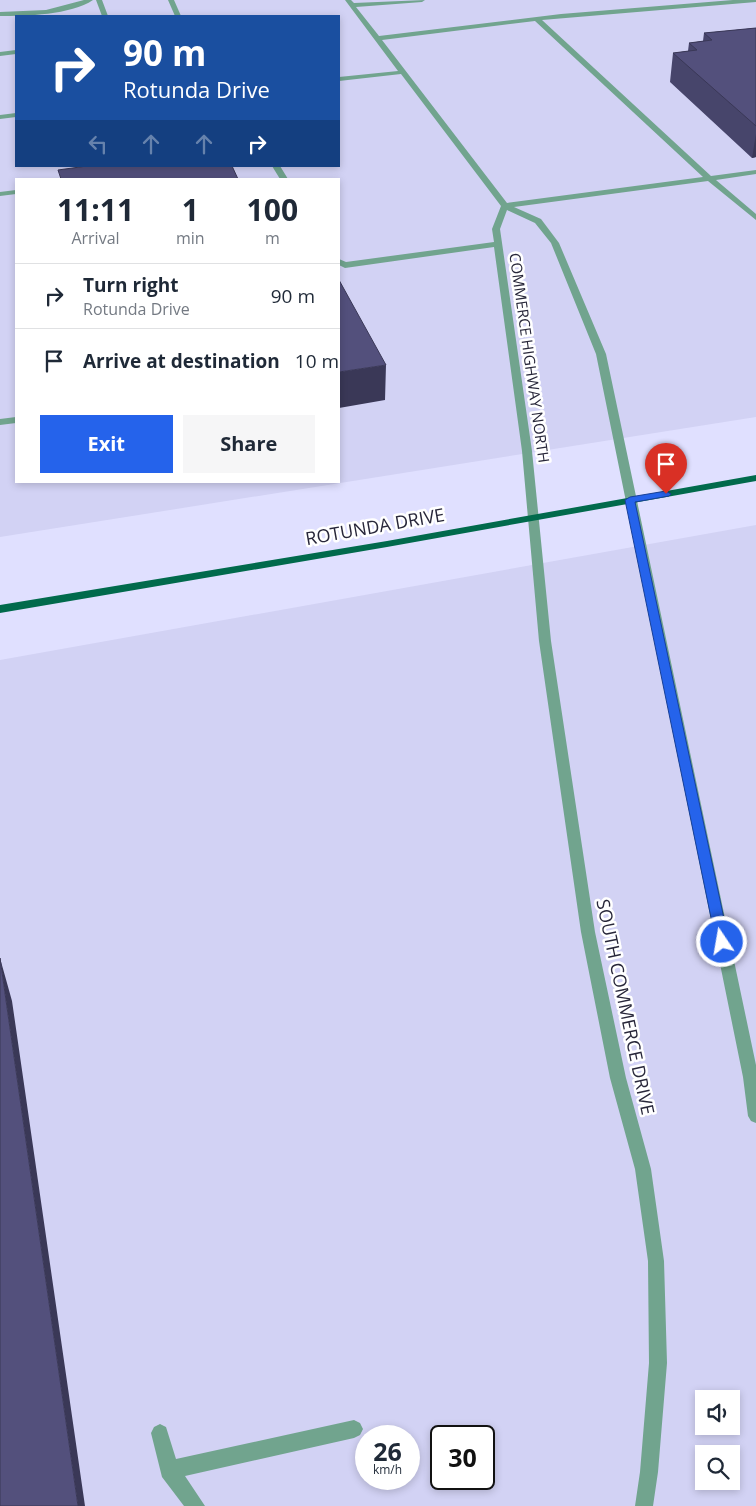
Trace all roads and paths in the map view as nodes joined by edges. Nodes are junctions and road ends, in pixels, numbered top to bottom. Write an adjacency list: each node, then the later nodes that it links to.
1 (90, 0): 8 (street)
2 (99, 0): 9 (street)
3 (171, 0): 10 (street)
4 (422, 0): 6 (street)
5 (756, 0): 11 (street)
6 (350, 3): 12 (street)
7 (0, 14): 8 (street)
8 (32, 15)
9 (105, 15)
10 (178, 15)
11 (537, 19): 12 (street); 22 (street)
12 (378, 38): 15 (street)
13 (15, 52): 14 (street)
14 (0, 54)
15 (404, 72): 16 (street); 25 (street)
16 (340, 79)
17 (15, 115): 18 (street)
18 (0, 117)
19 (277, 167): 21 (street)
20 (756, 172): 22 (street)
21 (283, 178)
22 (709, 178): 25 (street); 26 (street)
23 (15, 192): 24 (street)
24 (0, 194)
25 (505, 206): 27 (street, COMMERCE HIGHWAY NORTH); 32 (street)
26 (756, 218)
27 (498, 244): 28 (street); 33 (street, COMMERCE HIGHWAY NORTH)
28 (340, 262)
29 (15, 420): 30 (street)
30 (0, 422)
31 (756, 478): 32 (main road, ROTUNDA DRIVE)
32 (630, 500): 33 (main road, ROTUNDA DRIVE); 35 (street)
33 (533, 516): 34 (main road, ROTUNDA DRIVE); 40 (street, SOUTH COMMERCE DRIVE)
34 (0, 609)
35 (756, 1116)
36 (354, 1429): 38 (street)
37 (160, 1433): 38 (street)
38 (169, 1470): 39 (street)
39 (196, 1506)
40 (644, 1506)

